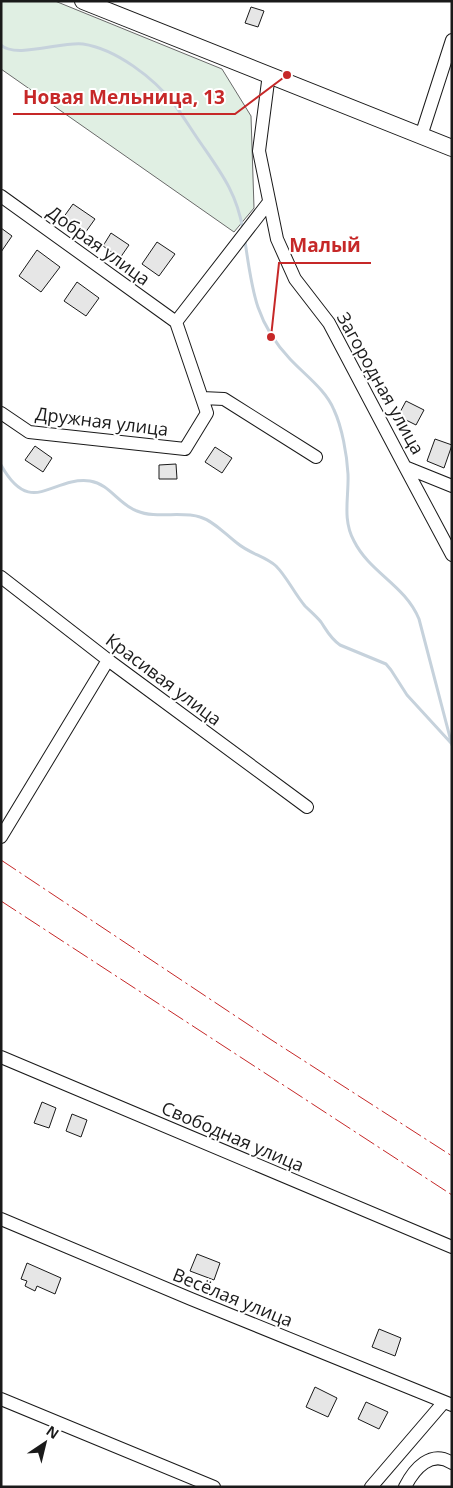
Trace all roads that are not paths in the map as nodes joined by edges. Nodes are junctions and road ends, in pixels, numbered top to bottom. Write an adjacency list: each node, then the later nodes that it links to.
1 (83, 1): 3 (main road)
2 (452, 40): 4 (street)
3 (269, 74): 4 (main road); 7 (street, Загородная улица)
4 (421, 136): 5 (main road)
5 (452, 148)
6 (1, 196): 8 (street, Добрая улица)
7 (269, 202): 8 (street); 12 (street, Загородная улица)
8 (176, 322): 9 (street, Дружная улица)
9 (202, 398): 10 (street, Дружная улица); 11 (street)
10 (1, 412)
11 (316, 457)
12 (406, 468): 13 (street, Загородная улица); 14 (street)
13 (452, 486)
14 (452, 555)
15 (1, 577): 16 (street, Красивая улица)
16 (108, 660): 17 (street, Красивая улица); 18 (street)
17 (307, 807)
18 (1, 837)
19 (1, 1057): 21 (street, Свободная улица)
20 (1, 1219): 23 (street, Весёлая улица)
21 (452, 1247)
22 (1, 1399): 25 (street)
23 (448, 1403): 26 (street)
24 (452, 1463): 27 (street)
25 (214, 1487)
26 (371, 1487)
27 (406, 1487)

